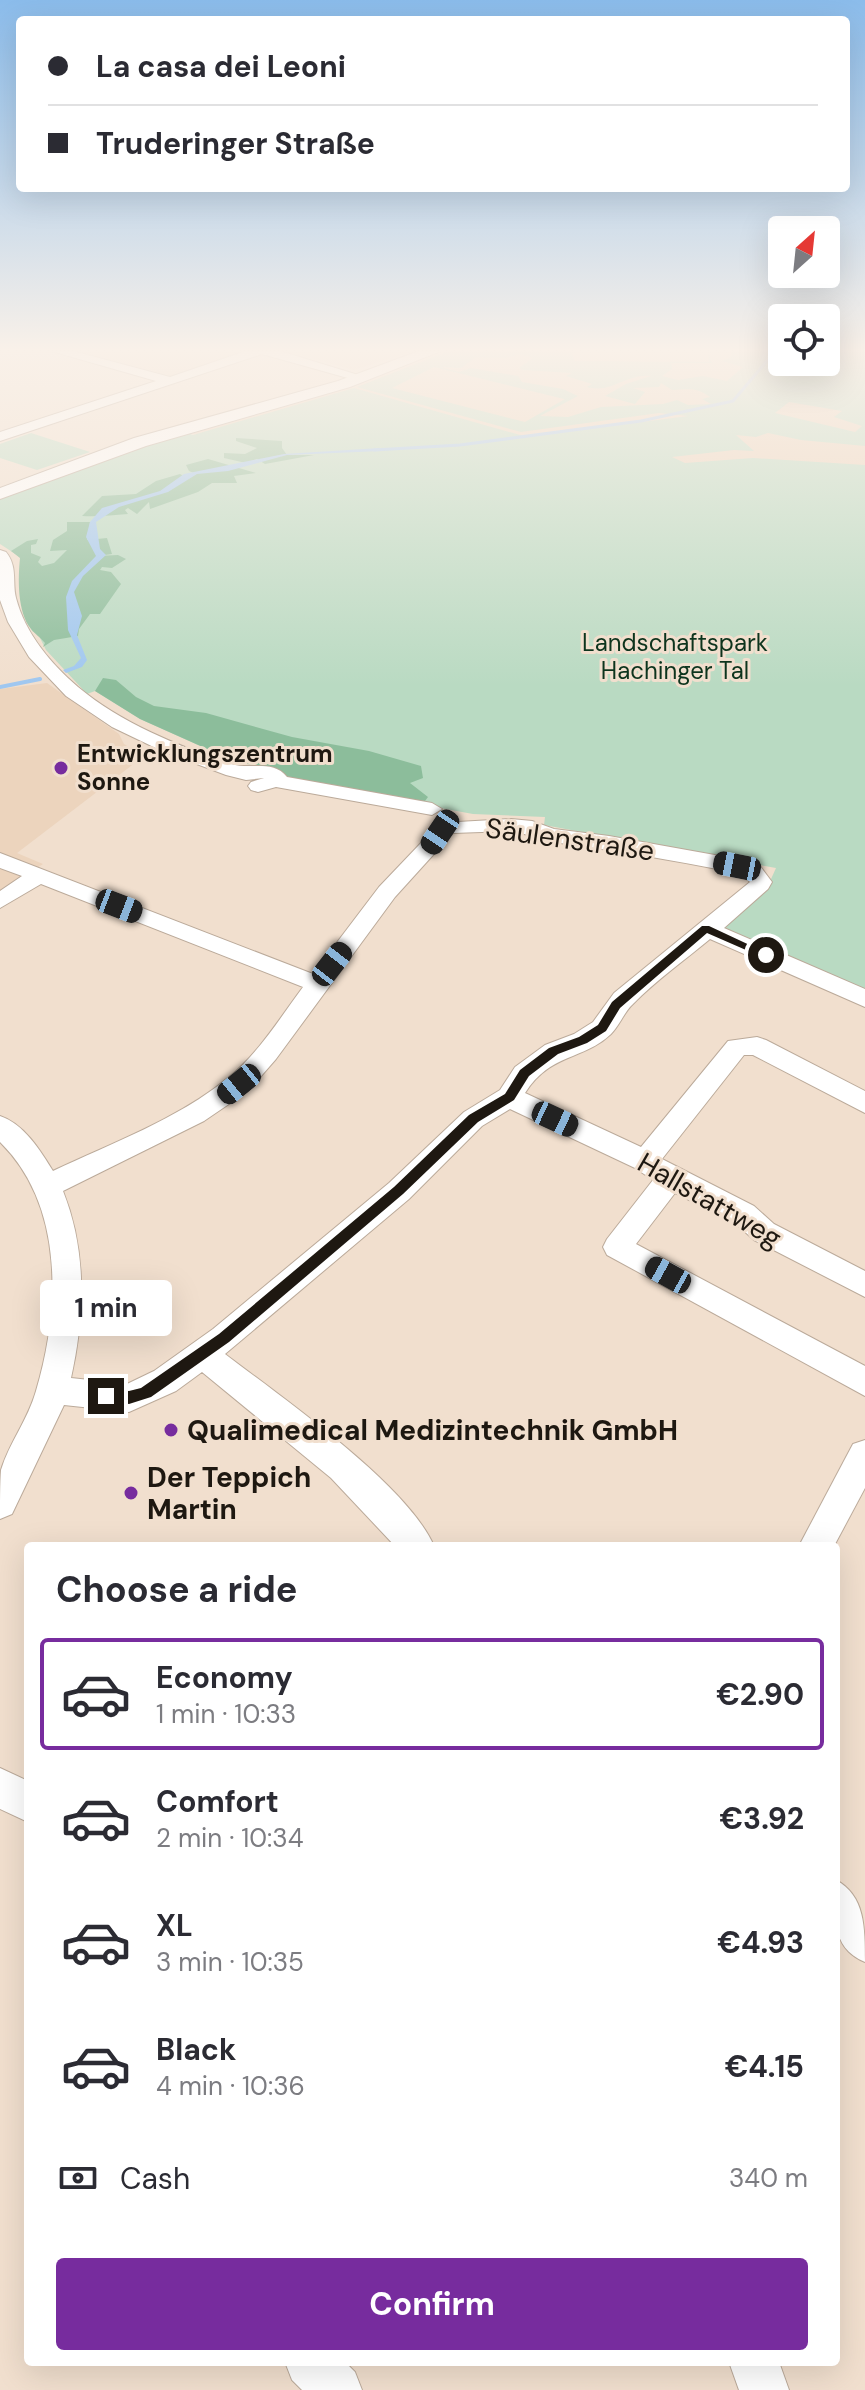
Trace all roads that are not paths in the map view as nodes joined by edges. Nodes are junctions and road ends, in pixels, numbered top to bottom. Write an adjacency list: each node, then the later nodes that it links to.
1 (85, 463): 2 (main road)
2 (0, 494)
3 (0, 555): 4 (street)
4 (432, 809)
5 (0, 860): 6 (street)
6 (39, 875): 7 (street); 9 (street)
7 (0, 901)
8 (705, 928): 9 (street, Säulenstraße); 10 (street); 11 (street)
9 (317, 984): 16 (street, Säulenstraße)
10 (865, 999)
11 (509, 1097): 14 (street, Hallstattweg); 18 (street)
12 (865, 1103): 14 (street)
13 (0, 1126): 16 (street)
14 (645, 1161): 15 (street, Hallstattweg)
15 (671, 1178): 17 (street, Hallstattweg); 19 (street)
16 (47, 1186): 20 (street)
17 (865, 1285)
18 (202, 1354): 20 (street); 23 (street)
19 (865, 1382)
20 (52, 1390): 22 (street)
21 (865, 1455): 24 (street)
22 (0, 1503)
23 (414, 1542)
24 (818, 1542)
25 (0, 1788): 26 (street)
26 (24, 1800)
27 (840, 1907): 28 (street)
28 (865, 1941)
29 (314, 2366): 31 (street)
30 (755, 2366): 32 (street)
31 (337, 2390)
32 (764, 2390)

